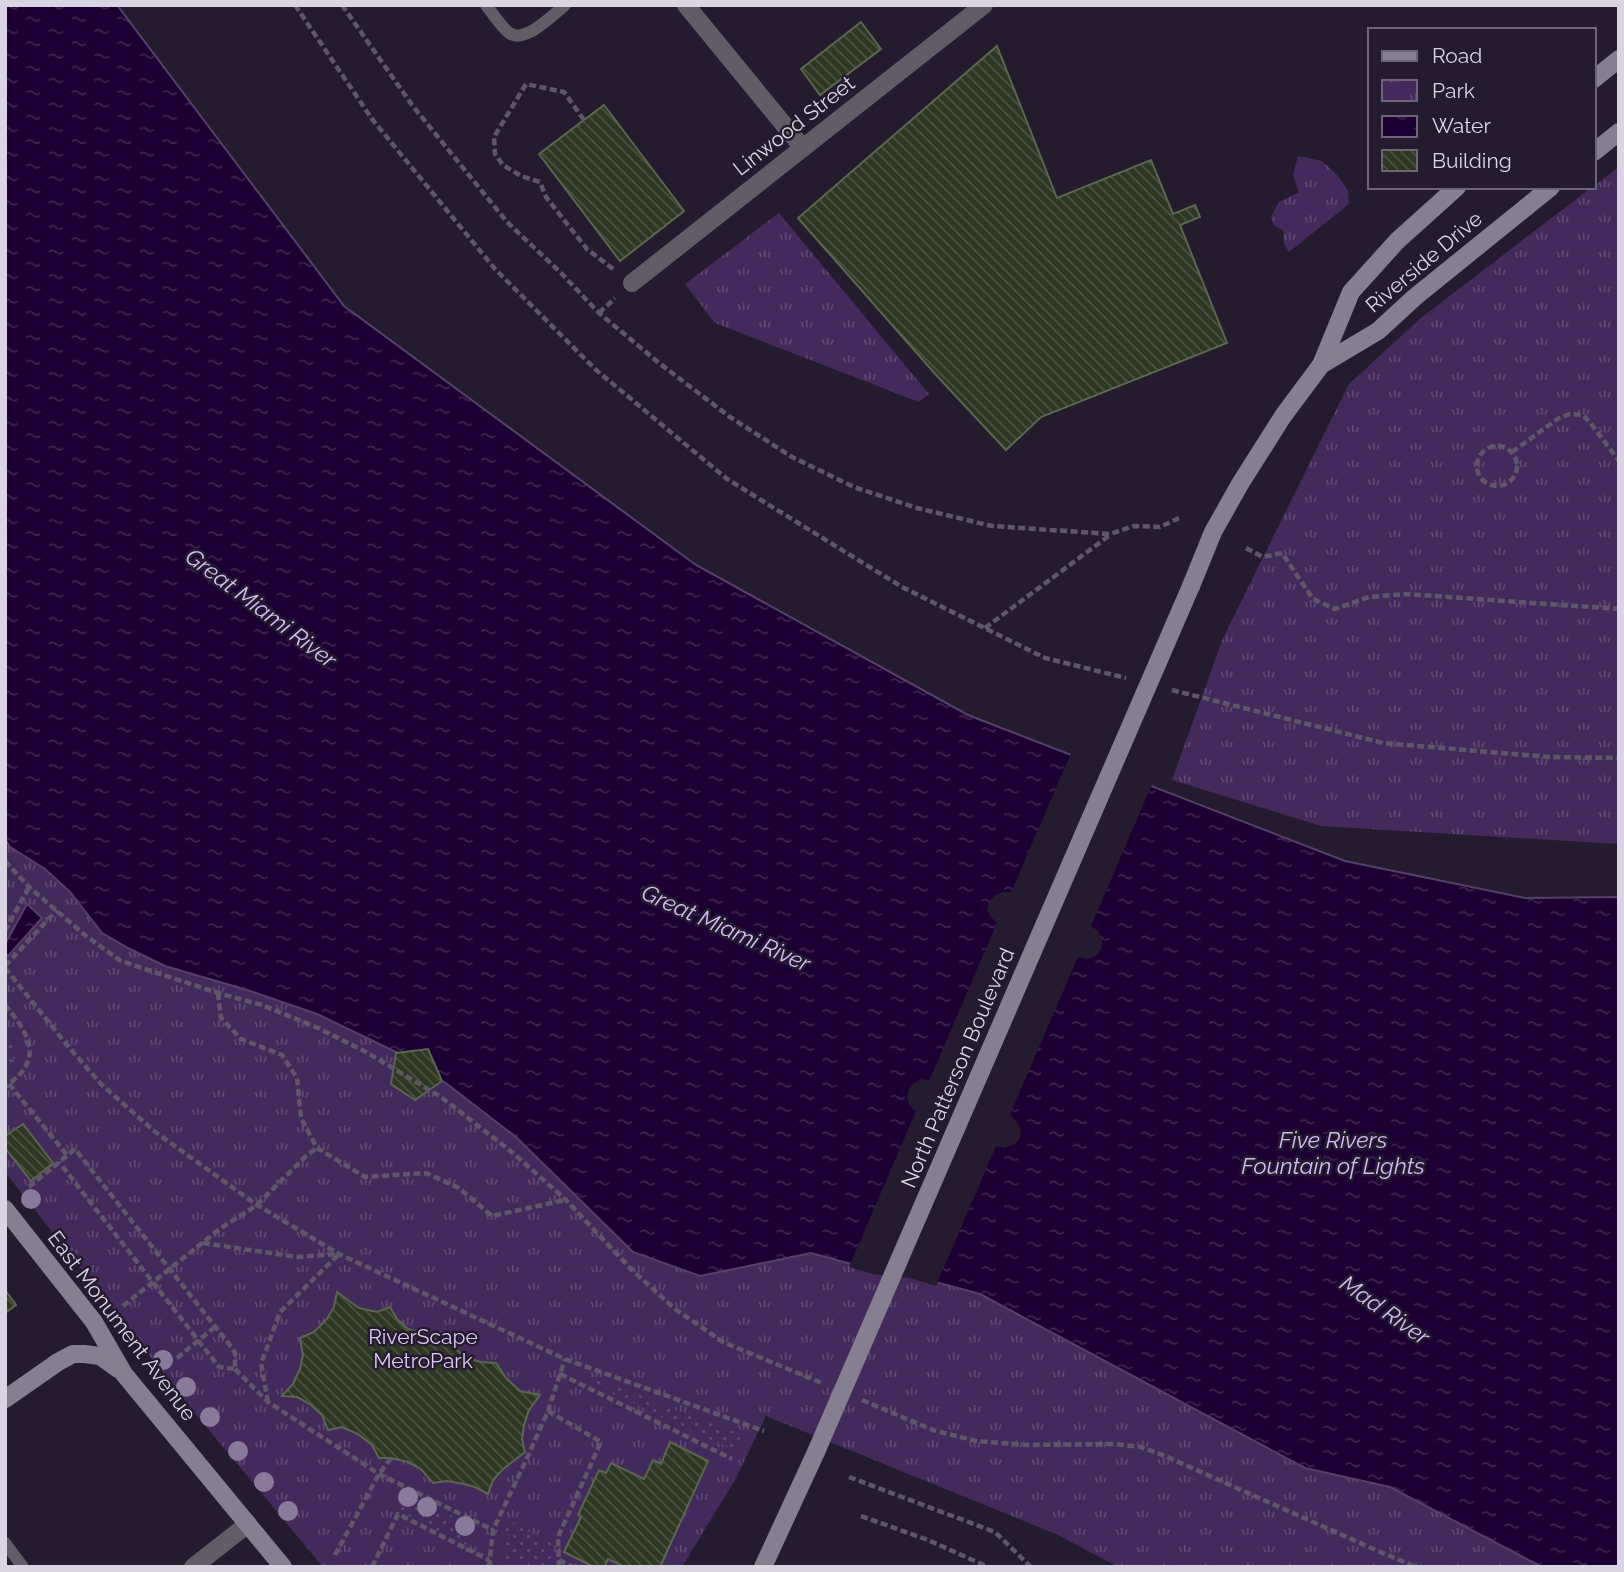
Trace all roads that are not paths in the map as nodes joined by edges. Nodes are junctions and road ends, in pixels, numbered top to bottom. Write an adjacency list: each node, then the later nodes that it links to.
1 (486, 5): 2 (lane)
2 (565, 5)
3 (686, 5): 8 (street)
4 (984, 5): 8 (street, Linwood Street)
5 (1619, 59): 6 (main road)
6 (1596, 77)
7 (1619, 132): 9 (main road)
8 (803, 149): 12 (street, Linwood Street)
9 (1596, 150)
10 (1455, 189): 13 (main road, Riverside Drive)
11 (1549, 189): 13 (main road, Riverside Drive)
12 (632, 283)
13 (1321, 365): 14 (main road, Riverside Drive)
14 (1191, 586): 23 (main road, North Patterson Boulevard, bridge)
15 (5, 1209): 16 (main road, East Monument Avenue)
16 (124, 1374): 17 (main road); 18 (main road, East Monument Avenue)
17 (5, 1399)
18 (248, 1524): 21 (street); 22 (main road, East Monument Avenue)
19 (5, 1543): 20 (lane)
20 (23, 1567)
21 (193, 1567)
22 (283, 1567)
23 (762, 1567)

